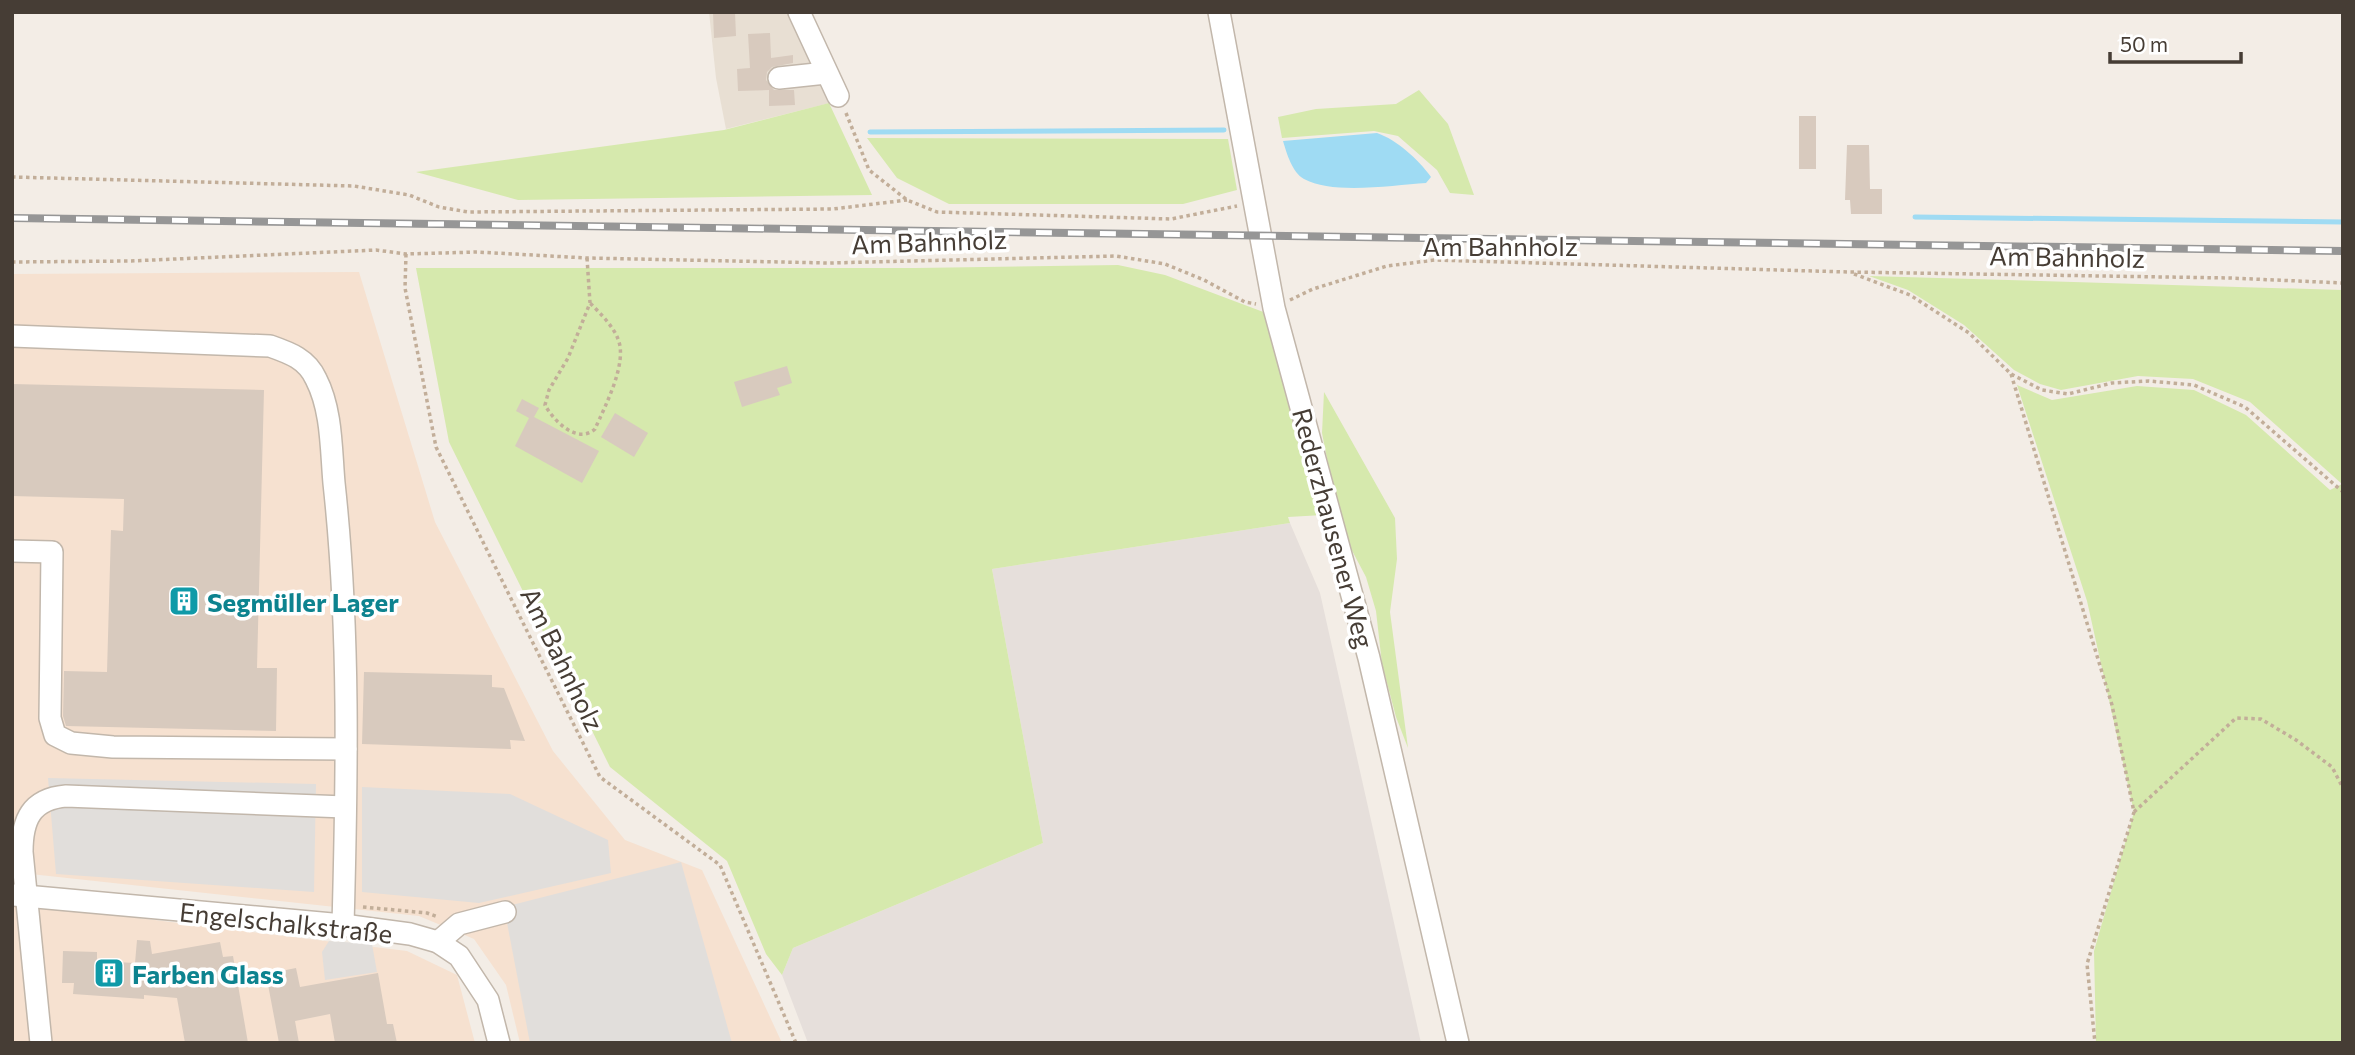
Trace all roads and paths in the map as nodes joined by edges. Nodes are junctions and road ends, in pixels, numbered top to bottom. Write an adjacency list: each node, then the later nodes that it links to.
1 (799, 12): 3 (street)
2 (1219, 12): 8 (street, Rederzhausener Weg)
3 (826, 73): 4 (street); 5 (street)
4 (779, 78)
5 (838, 96): 7 (path)
6 (12, 177): 7 (path)
7 (907, 200): 8 (path)
8 (1256, 201): 15 (street, Rederzhausener Weg)
9 (406, 254): 10 (path, Am Bahnholz); 11 (path); 30 (path, Am Bahnholz)
10 (587, 258): 14 (path); 15 (path, Am Bahnholz)
11 (12, 262)
12 (1849, 272): 13 (path, Am Bahnholz); 15 (path, Am Bahnholz); 17 (path)
13 (2343, 283)
14 (590, 303): 14 (path)
15 (1274, 308): 31 (street, Rederzhausener Weg)
16 (12, 336): 20 (street)
17 (2011, 374): 18 (path); 23 (path)
18 (2343, 492)
19 (12, 551): 20 (street)
20 (346, 749): 22 (street)
21 (2343, 788): 23 (path)
22 (345, 807): 24 (street); 26 (street)
23 (2134, 812): 32 (path)
24 (19, 896): 26 (street, Engelschalkstraße); 28 (street)
25 (505, 912): 27 (street)
26 (343, 925): 27 (street, Engelschalkstraße)
27 (438, 942): 29 (street, Engelschalkstraße)
28 (41, 1043)
29 (499, 1043)
30 (796, 1043)
31 (1458, 1043)
32 (2095, 1043)

